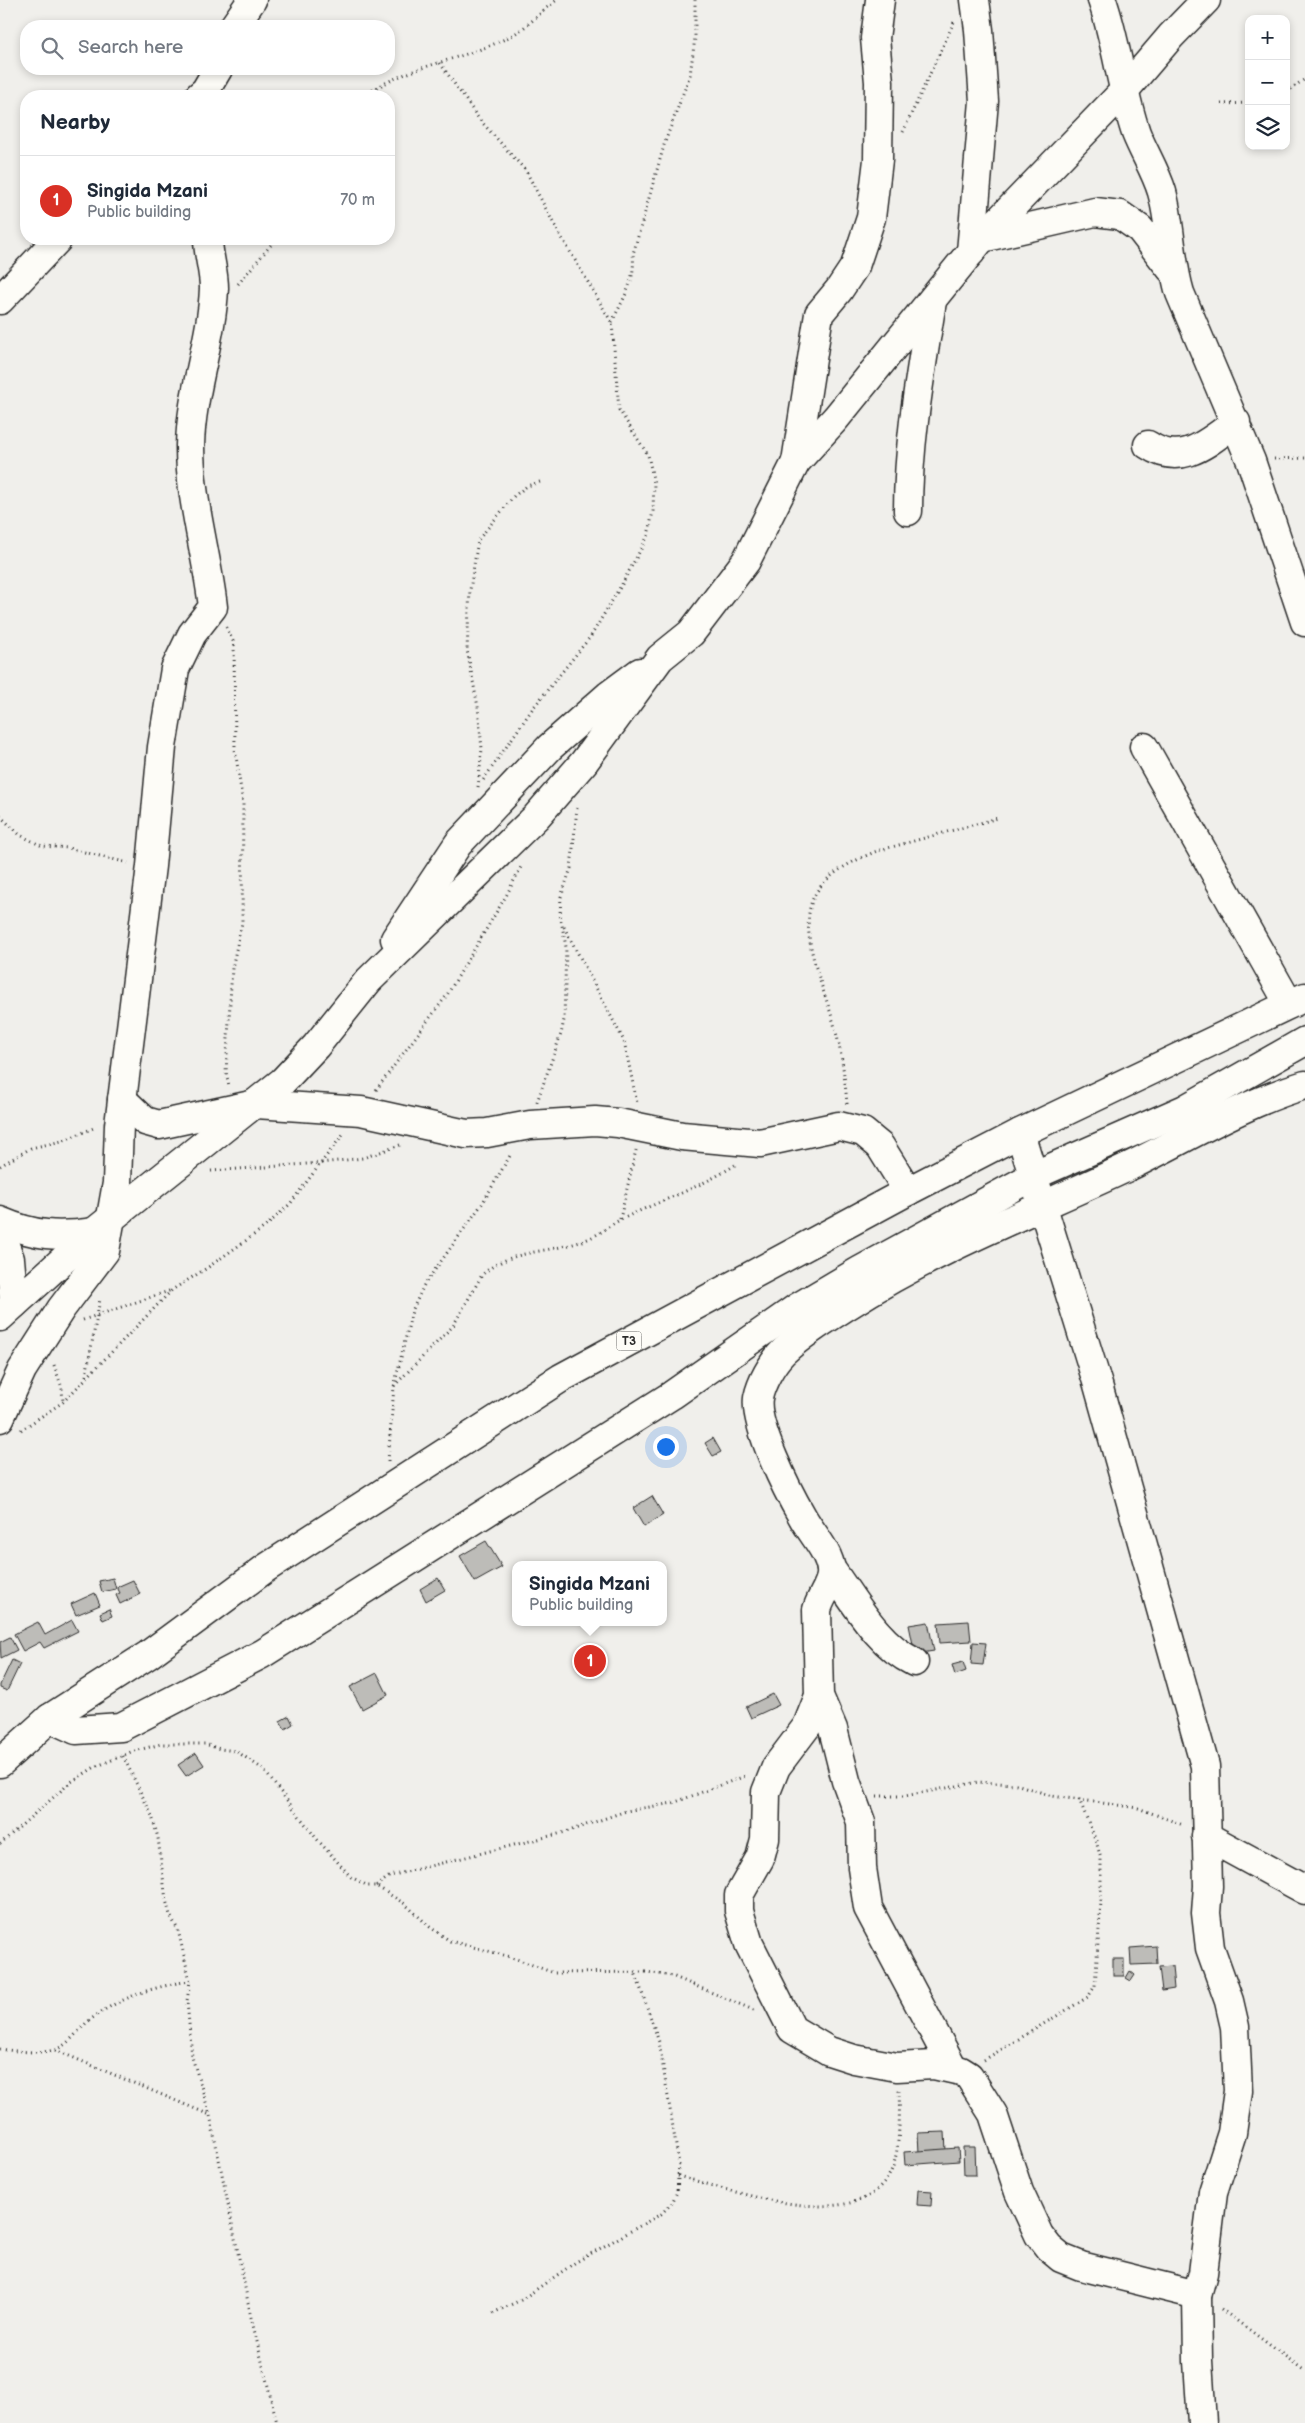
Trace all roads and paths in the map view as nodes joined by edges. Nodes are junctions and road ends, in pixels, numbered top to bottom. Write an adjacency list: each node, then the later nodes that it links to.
1 (557, 0): 7 (path)
2 (695, 0): 21 (path)
3 (880, 0): 14 (main road)
4 (1102, 0): 11 (main road)
5 (1206, 0): 11 (main road)
6 (965, 9): 14 (path); 17 (main road)
7 (440, 63): 10 (path); 21 (path)
8 (1305, 79): 9 (path)
9 (1290, 89)
10 (375, 90)
11 (1124, 91): 17 (main road); 18 (main road)
12 (1245, 103): 13 (path)
13 (1221, 104)
14 (878, 160): 26 (main road)
15 (52, 245): 19 (main road)
16 (209, 245): 29 (main road)
17 (976, 245): 18 (main road); 20 (main road)
18 (1174, 275): 22 (main road)
19 (0, 300)
20 (932, 300): 26 (main road); 28 (main road)
21 (612, 322): 33 (path)
22 (1236, 422): 23 (main road); 25 (main road)
23 (1148, 445)
24 (1305, 458): 25 (path)
25 (1251, 461): 30 (main road)
26 (796, 462): 31 (main road)
27 (540, 482): 33 (path)
28 (908, 511)
29 (213, 607): 39 (main road); 45 (path)
30 (1305, 622)
31 (660, 658): 41 (main road); 41 (main road)
32 (1144, 747): 42 (main road)
33 (478, 786): 34 (path)
34 (476, 795)
35 (578, 800): 40 (path)
36 (0, 816): 39 (path)
37 (998, 818): 49 (path)
38 (521, 865): 46 (path)
39 (151, 866): 47 (main road)
40 (563, 925): 48 (path); 50 (path)
41 (368, 981): 45 (main road)
42 (1297, 1001): 51 (main road, T3)
43 (1305, 1041): 57 (main road)
44 (1305, 1086): 59 (main road)
45 (244, 1106): 46 (main road); 47 (main road); 62 (main road)
46 (361, 1111): 48 (main road); 54 (path)
47 (120, 1112): 55 (path); 62 (main road)
48 (530, 1125): 50 (main road); 70 (path)
49 (849, 1127): 53 (main road); 58 (main road)
50 (642, 1129): 53 (main road); 60 (path)
51 (1020, 1133): 57 (main road); 58 (main road, T3)
52 (405, 1142): 54 (path)
53 (760, 1143): 60 (path)
54 (321, 1163): 56 (path); 64 (path)
55 (0, 1166)
56 (202, 1171)
57 (1035, 1175): 59 (main road); 77 (main road)
58 (908, 1191): 73 (main road, T3)
59 (1043, 1204): 74 (main road); 83 (main road)
60 (620, 1220): 70 (path)
61 (0, 1221): 62 (main road)
62 (102, 1227): 66 (main road); 68 (main road)
63 (0, 1232): 66 (main road)
64 (172, 1290): 67 (path); 69 (path)
65 (100, 1297): 67 (path)
66 (7, 1310)
67 (98, 1315): 69 (path)
68 (42, 1340): 71 (path); 72 (main road)
69 (86, 1378): 71 (path)
70 (394, 1387): 73 (path)
71 (63, 1402): 72 (path)
72 (8, 1425)
73 (385, 1491): 77 (main road, T3)
74 (831, 1569): 75 (main road); 76 (main road)
75 (914, 1662)
76 (819, 1696): 81 (main road); 89 (main road)
77 (50, 1718): 79 (main road, T3)
78 (123, 1756): 84 (path); 85 (path); 88 (path)
79 (0, 1763)
80 (750, 1774): 85 (path)
81 (849, 1792): 82 (path); 93 (main road)
82 (1079, 1799): 83 (path); 93 (path)
83 (1206, 1836): 86 (main road); 96 (main road)
84 (0, 1844)
85 (376, 1886): 87 (path)
86 (1305, 1890)
87 (635, 1972): 89 (path); 95 (path)
88 (190, 1981): 91 (path); 94 (path)
89 (792, 2029): 92 (main road)
90 (0, 2050): 91 (path)
91 (54, 2050): 94 (path)
92 (897, 2066): 93 (main road); 95 (path)
93 (957, 2069): 96 (main road)
94 (210, 2115): 99 (path)
95 (678, 2176): 97 (path)
96 (1197, 2295): 98 (path); 100 (main road)
97 (493, 2313)
98 (1305, 2371)
99 (278, 2423)
100 (1202, 2423)

